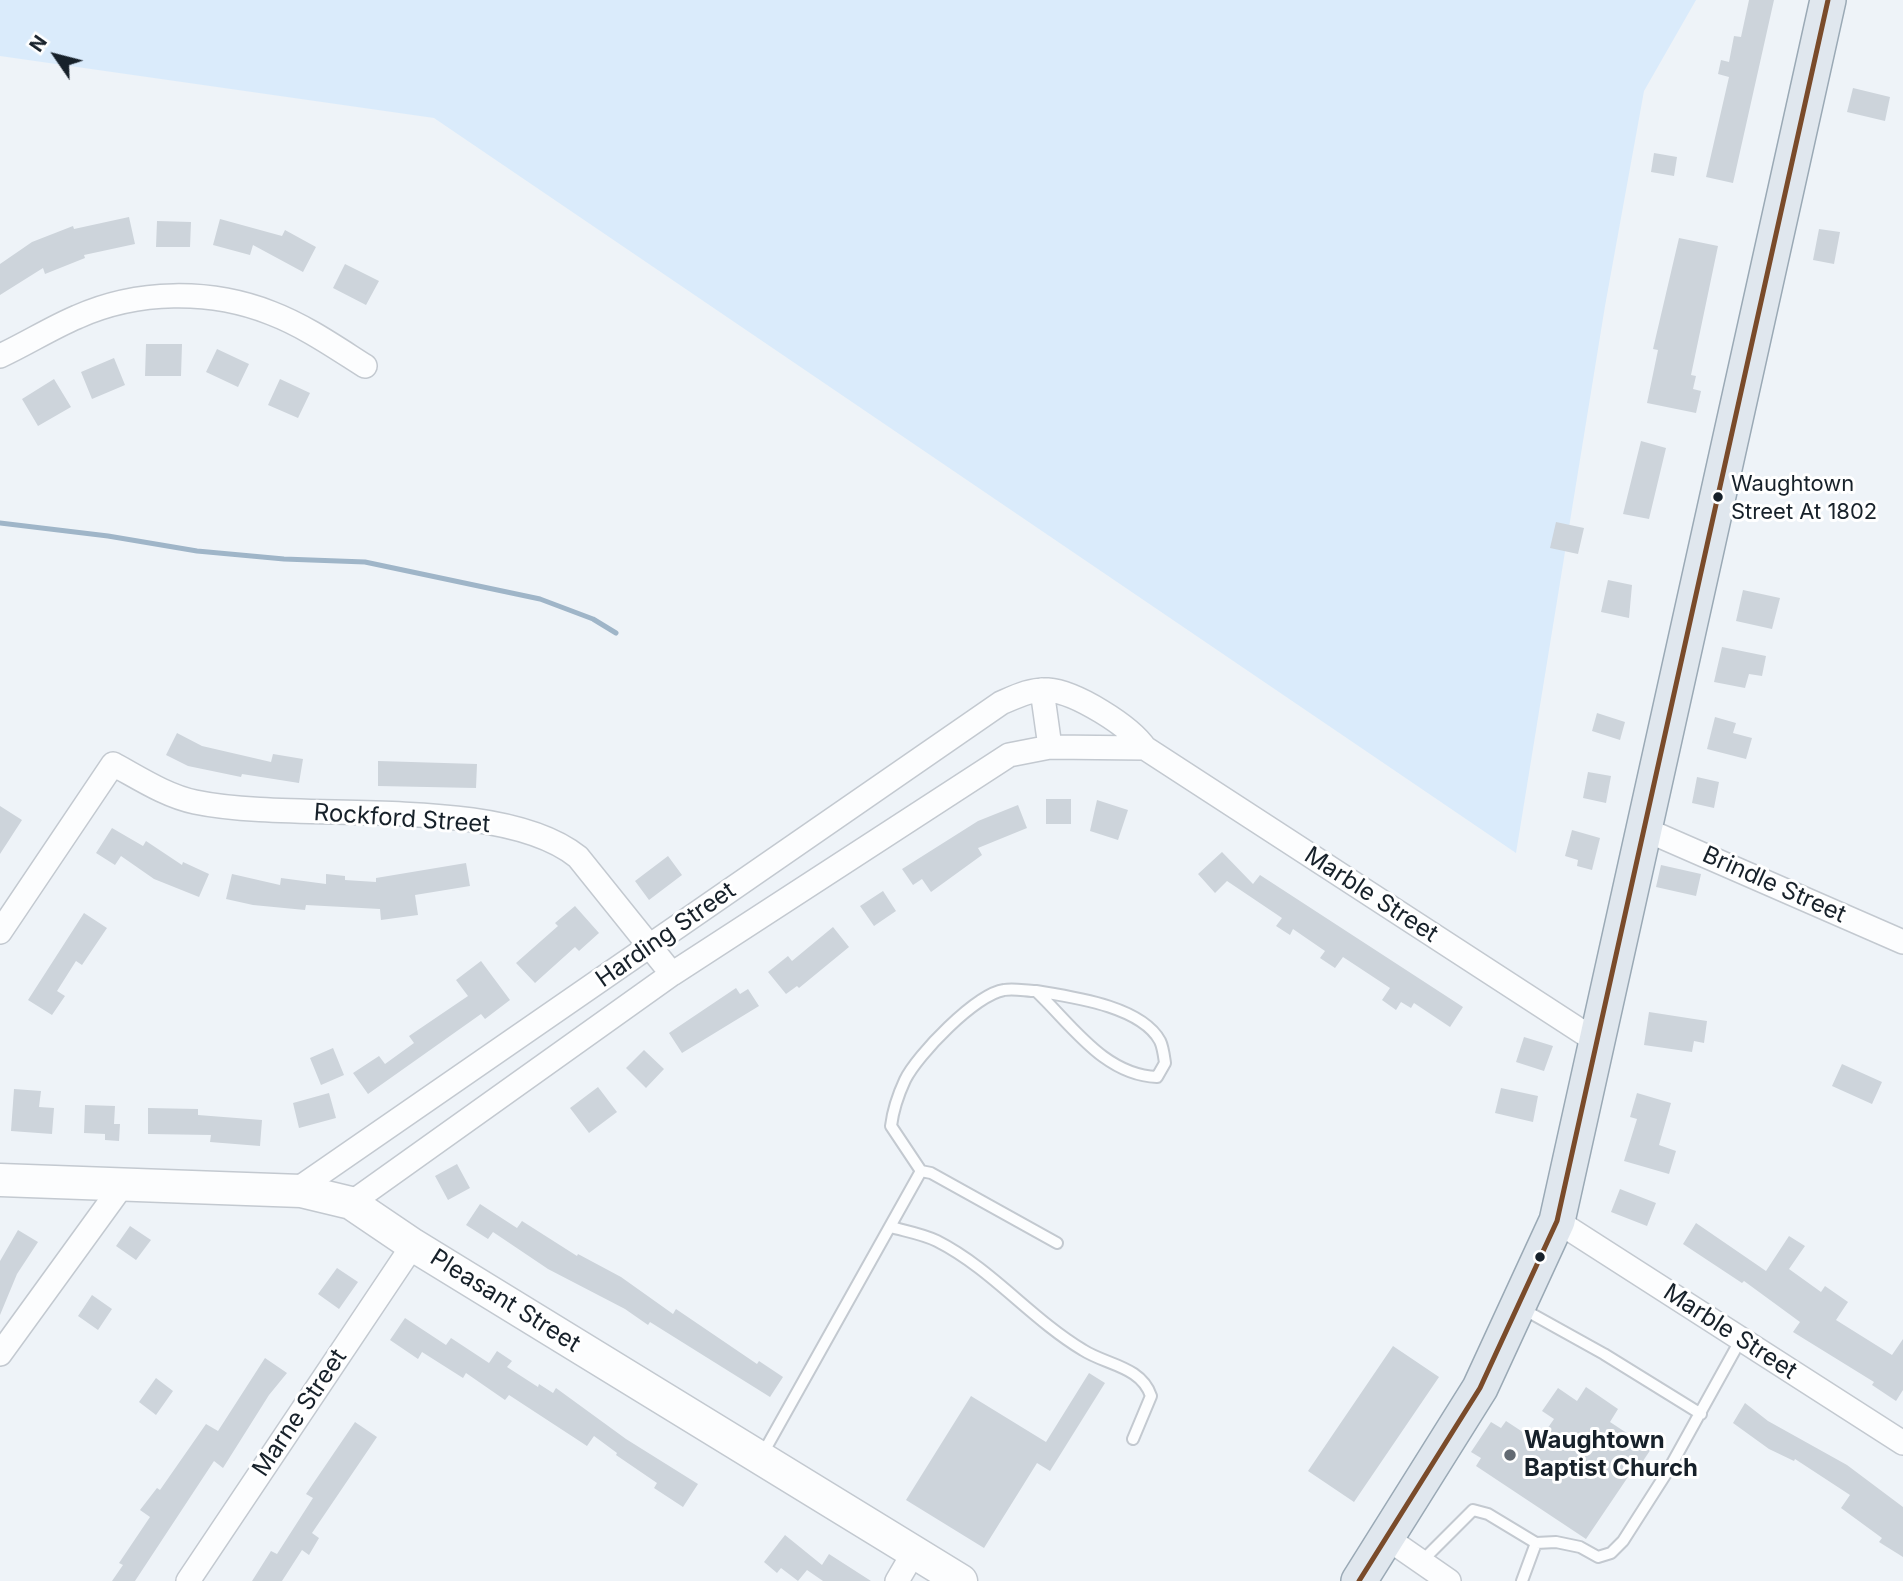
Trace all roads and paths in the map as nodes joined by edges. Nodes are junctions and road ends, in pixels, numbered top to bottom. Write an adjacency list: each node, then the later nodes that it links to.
1 (1828, 0): 7 (main road)
2 (0, 356): 3 (street)
3 (365, 366)
4 (1042, 690): 5 (street); 6 (street, Marble Street); 10 (street, Harding Street)
5 (1050, 747): 6 (street); 11 (street, Harding Street)
6 (1145, 748): 13 (street, Marble Street)
7 (1644, 829): 9 (street, Brindle Street); 13 (main road)
8 (4, 916): 10 (street, Rockford Street)
9 (1903, 942)
10 (651, 946): 11 (street, Rockford Street); 17 (street, Harding Street)
11 (672, 974): 18 (street, Harding Street)
12 (1036, 991): 12 (lane); 14 (lane)
13 (1597, 1041): 19 (main road)
14 (921, 1171): 20 (lane); 21 (lane)
15 (0, 1180): 16 (street, Pleasant Street)
16 (124, 1183): 17 (street, Pleasant Street); 25 (street)
17 (295, 1191): 18 (street, Pleasant Street)
18 (351, 1203): 22 (street, Pleasant Street)
19 (1557, 1221): 23 (main road); 24 (street, Marble Street)
20 (891, 1227): 27 (lane); 29 (lane)
21 (1056, 1243)
22 (413, 1245): 29 (street, Pleasant Street); 34 (street, Marne Street)
23 (1517, 1307): 26 (lane); 30 (main road)
24 (1741, 1339): 26 (lane); 28 (street, Marble Street)
25 (0, 1354)
26 (1701, 1414): 31 (lane)
27 (1133, 1439)
28 (1903, 1443)
29 (760, 1458): 32 (street, Pleasant Street)
30 (1387, 1538): 33 (street); 37 (main road)
31 (1536, 1543): 33 (lane); 39 (lane)
32 (914, 1552): 35 (street); 36 (street, Pleasant Street)
33 (1421, 1562): 38 (street)
34 (188, 1581)
35 (897, 1581)
36 (961, 1581)
37 (1359, 1581)
38 (1449, 1581)
39 (1522, 1581)

